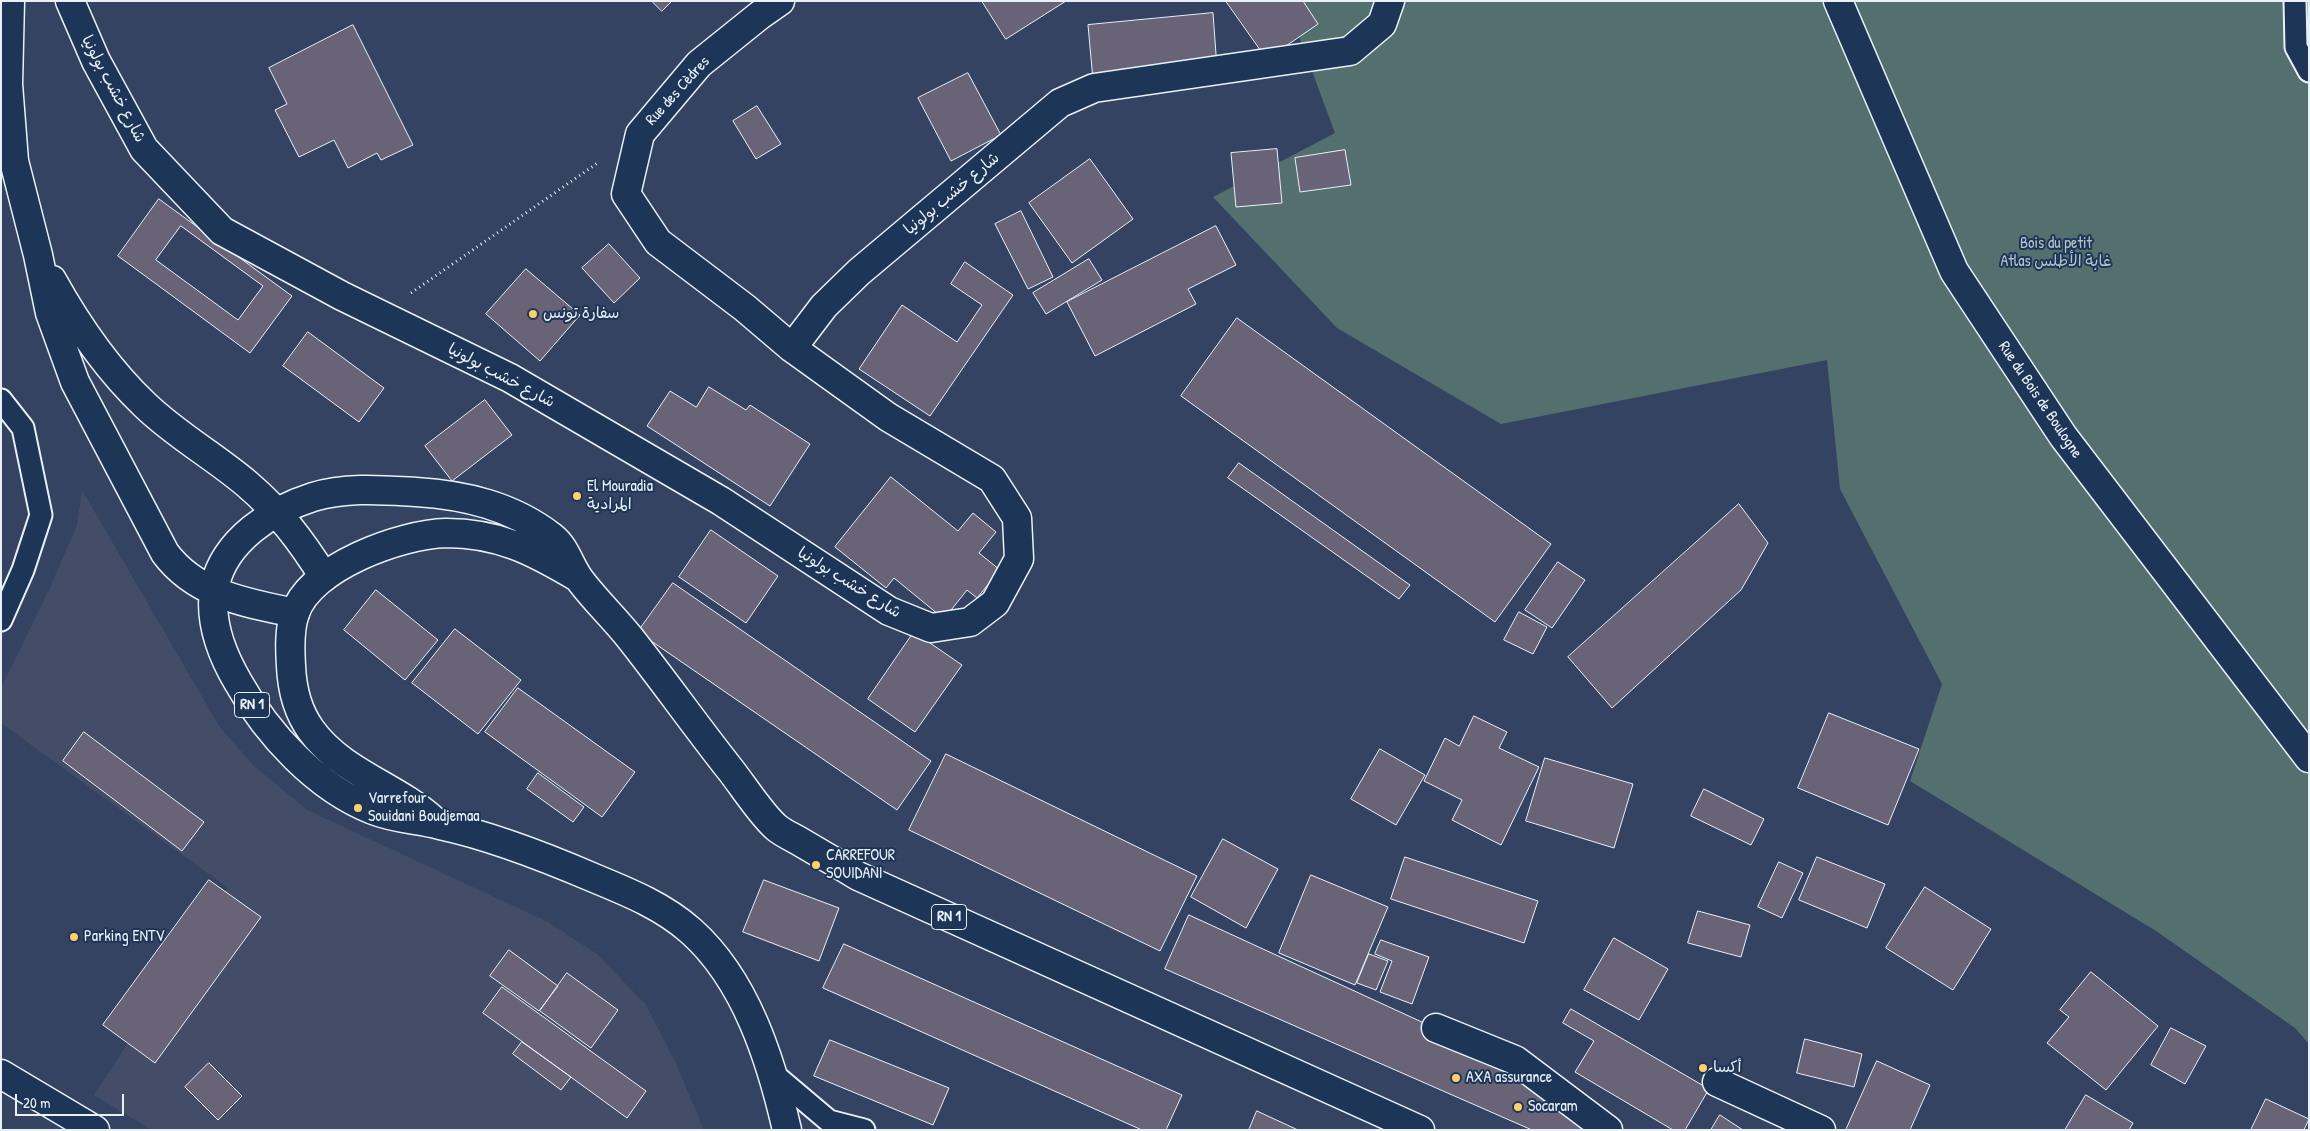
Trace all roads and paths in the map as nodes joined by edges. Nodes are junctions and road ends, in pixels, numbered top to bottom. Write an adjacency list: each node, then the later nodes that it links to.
1 (10, 1): 9 (main road)
2 (70, 1): 10 (main road, شارع خشب بولونيا)
3 (780, 1): 8 (main road, Rue des Cèdres)
4 (1390, 1): 11 (main road, شارع خشب بولونيا)
5 (1838, 1): 19 (main road, Rue du Bois de Boulogne)
6 (2295, 1): 7 (lane)
7 (2309, 71)
8 (640, 134): 10 (path); 11 (main road, Rue des Cèdres)
9 (38, 255): 13 (main road); 16 (main road)
10 (380, 314): 11 (main road, شارع خشب بولونيا)
11 (792, 348)
12 (1, 400): 18 (lane)
13 (277, 511): 14 (main road); 15 (main road, RN 1); 16 (main road, RN 1)
14 (324, 577): 15 (main road, RN 1); 17 (main road, RN 1)
15 (577, 577): 28 (main road, RN 1)
16 (214, 591): 17 (main road); 20 (main road, RN 1)
17 (295, 613): 20 (main road, RN 1)
18 (1, 620)
19 (2309, 758)
20 (438, 824): 22 (main road, RN 1)
21 (1436, 1028): 29 (main road)
22 (771, 1072): 26 (main road, RN 1); 27 (lane)
23 (1, 1074): 25 (main road)
24 (1717, 1082): 30 (main road)
25 (95, 1130)
26 (787, 1130)
27 (864, 1130)
28 (1420, 1130)
29 (1608, 1130)
30 (1821, 1130)

